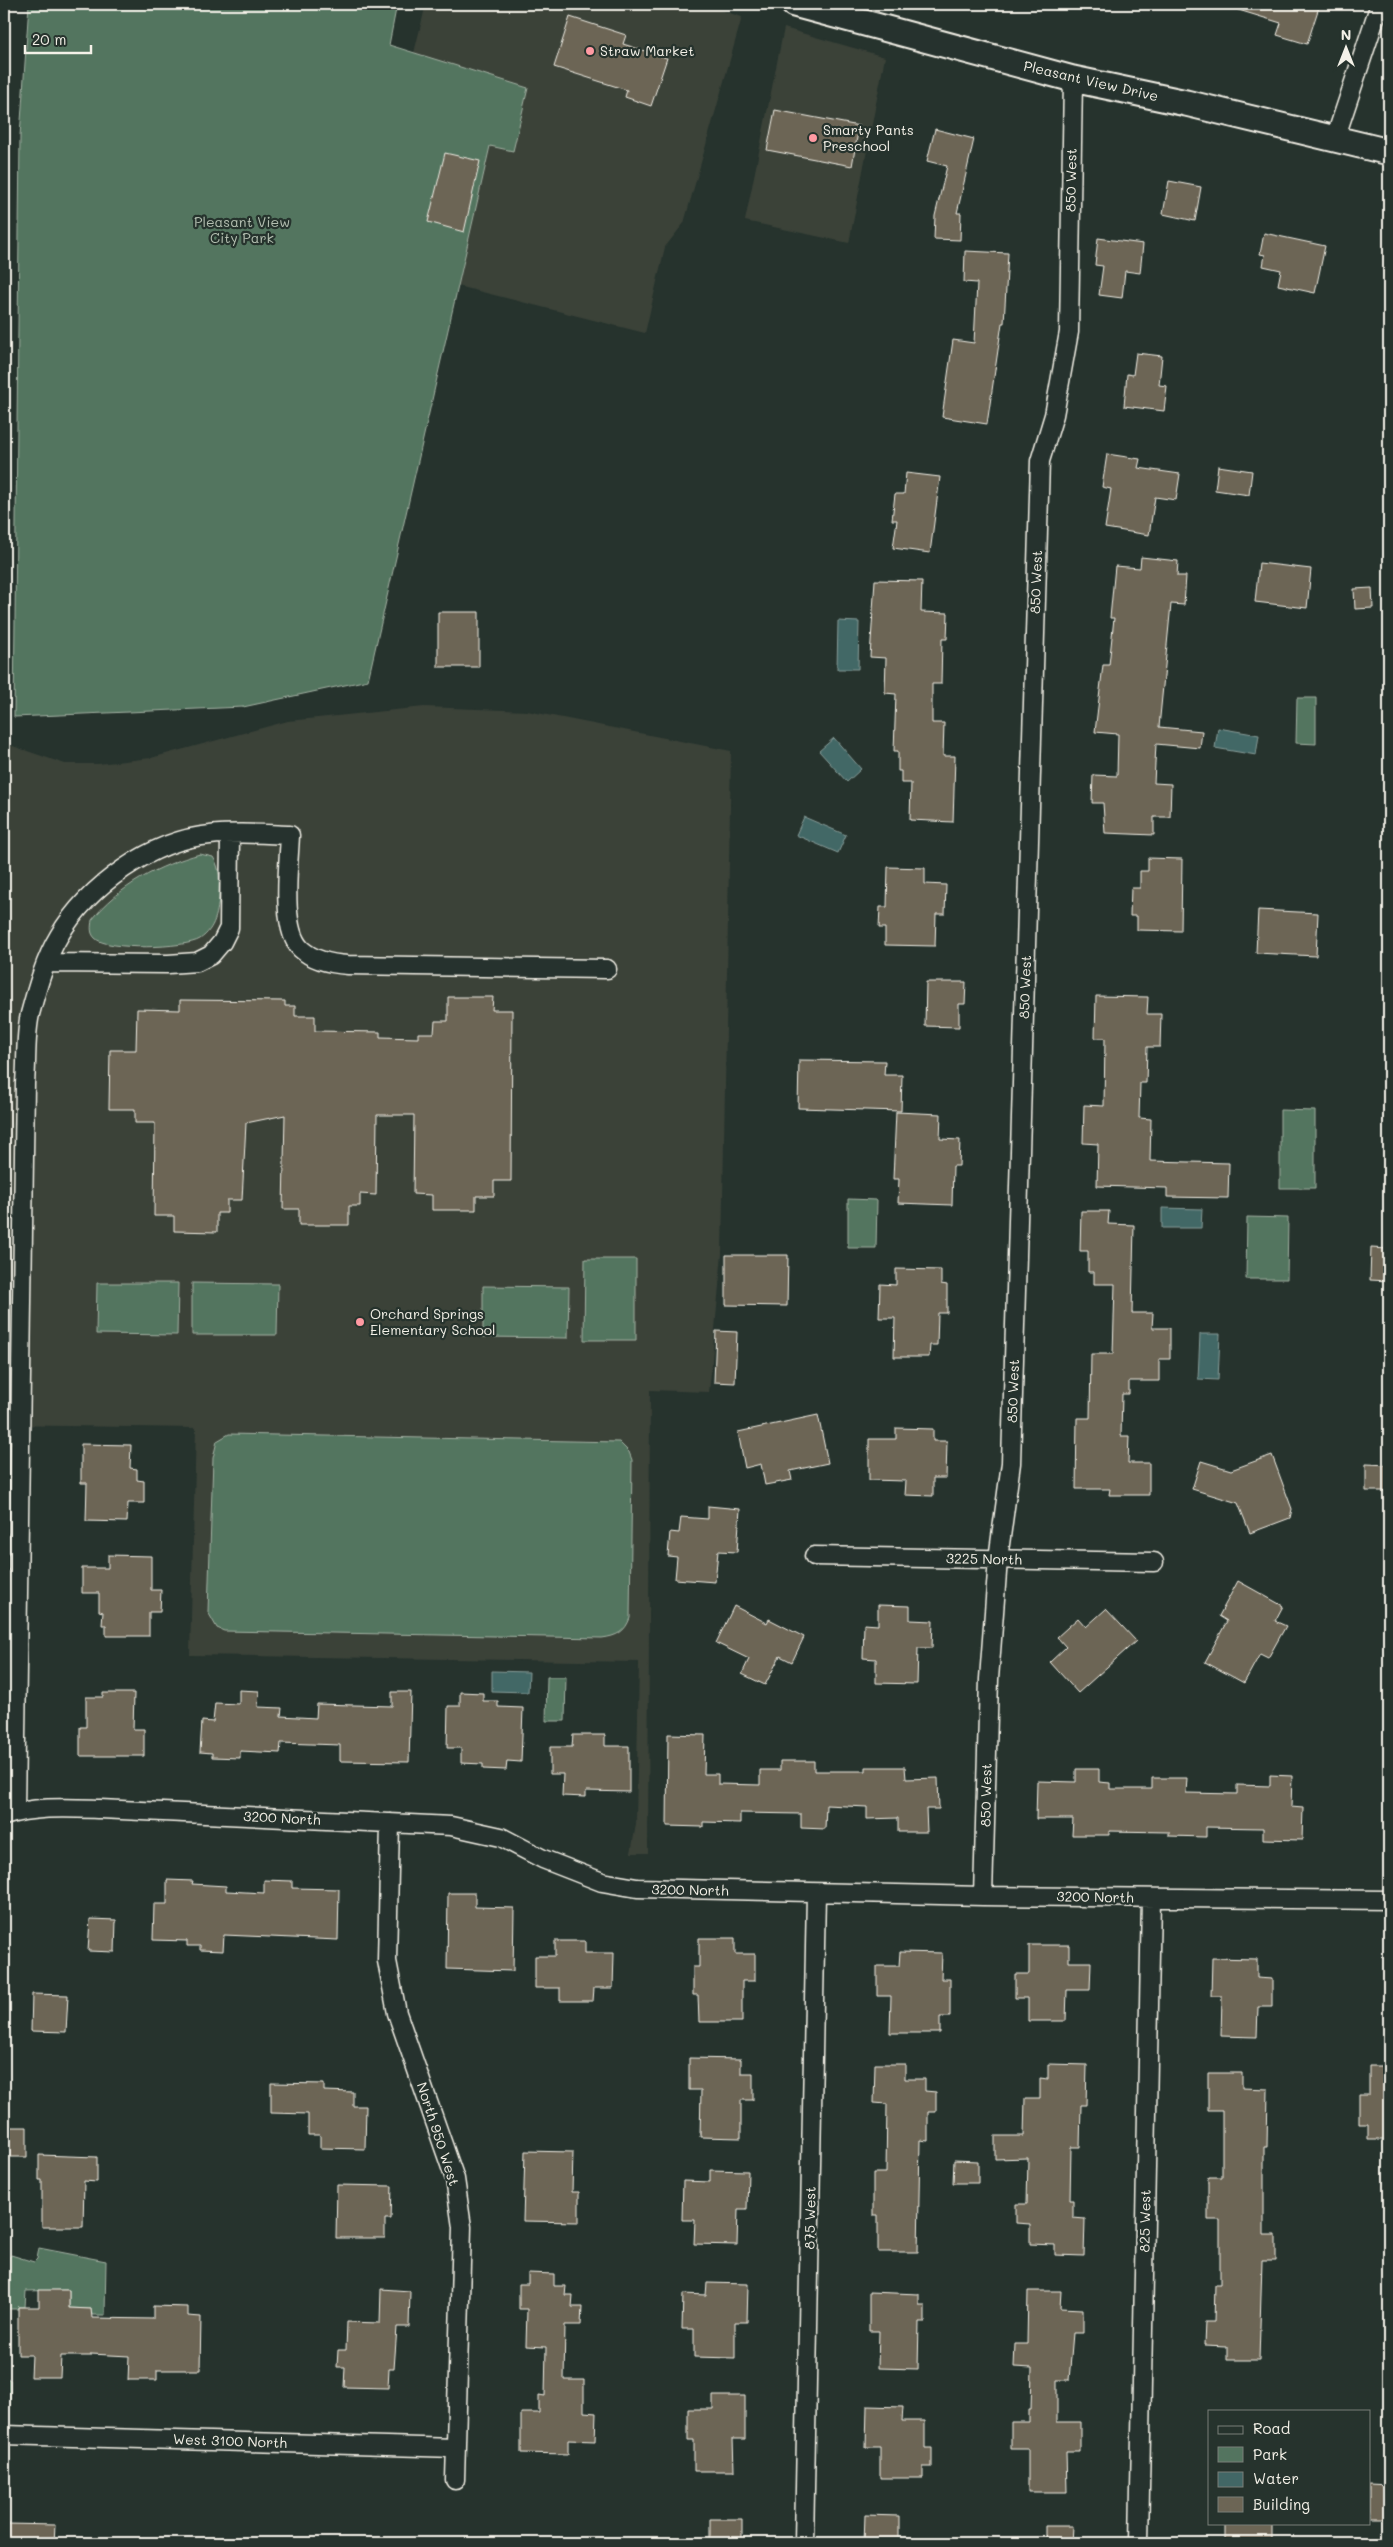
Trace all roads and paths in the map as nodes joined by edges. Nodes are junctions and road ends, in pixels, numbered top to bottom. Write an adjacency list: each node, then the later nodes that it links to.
1 (794, 4): 3 (main road, Pleasant View Drive)
2 (1380, 4): 4 (street)
3 (1073, 79): 4 (main road, Pleasant View Drive); 10 (street, 850 West)
4 (1335, 138): 5 (main road, Pleasant View Drive)
5 (1389, 152)
6 (230, 835): 7 (street); 7 (street); 8 (street)
7 (47, 963): 12 (street)
8 (607, 969)
9 (814, 1556): 10 (street, 3225 North)
10 (998, 1559): 11 (street, 3225 North); 15 (street, 850 West)
11 (1154, 1562)
12 (10, 1814): 13 (street, 3200 North)
13 (390, 1823): 14 (street, 3200 North); 19 (street, North 950 West)
14 (816, 1892): 15 (street, 3200 North); 21 (street, 875 West)
15 (983, 1896): 16 (street, 3200 North)
16 (1151, 1898): 17 (street, 3200 North); 22 (street, 825 West)
17 (1389, 1900)
18 (4, 2435): 19 (street, West 3100 North)
19 (456, 2448): 20 (street, North 950 West)
20 (455, 2480)
21 (804, 2543)
22 (1139, 2543)

